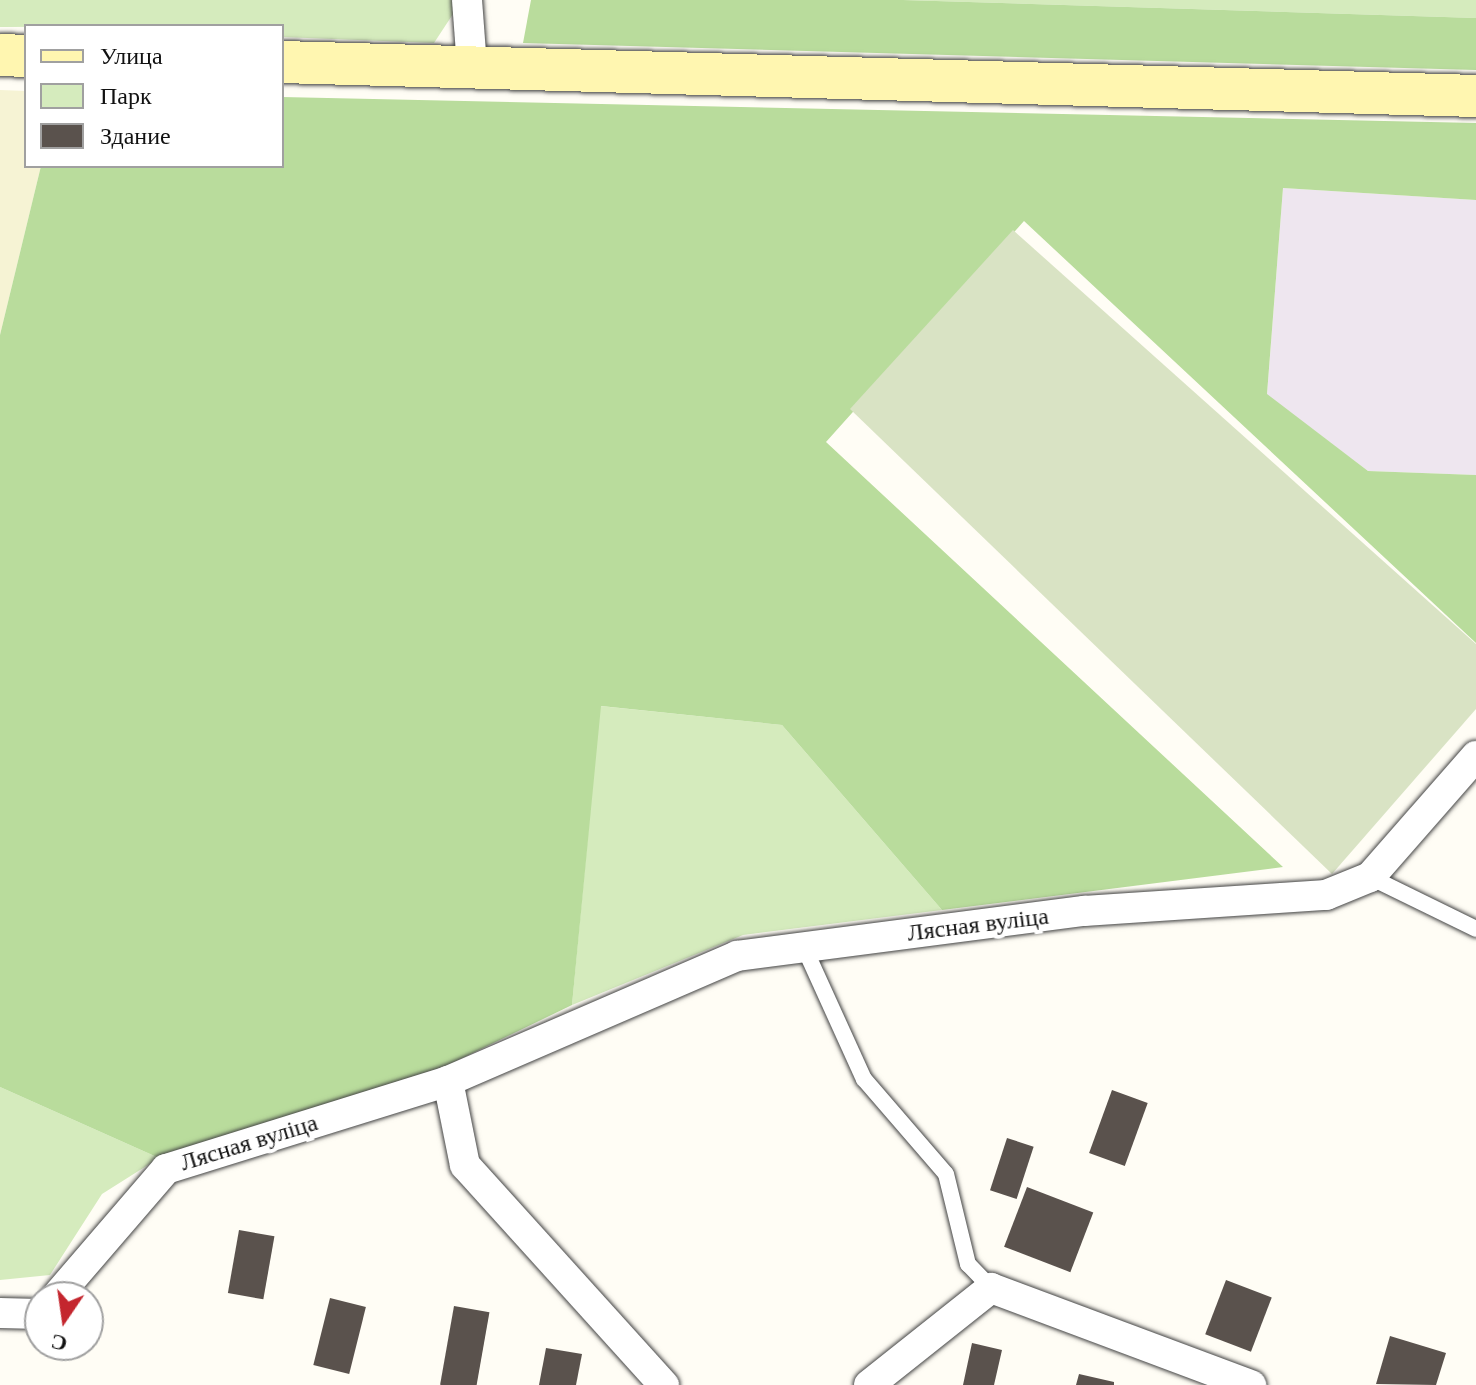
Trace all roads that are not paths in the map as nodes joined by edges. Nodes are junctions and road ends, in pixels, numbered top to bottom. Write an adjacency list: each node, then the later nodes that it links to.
1 (467, 0): 5 (street)
2 (0, 55): 3 (street)
3 (24, 56)
4 (284, 62): 5 (street)
5 (472, 67): 6 (street)
6 (1476, 96)
7 (1476, 756): 8 (street, Лясная вуліца)
8 (1370, 877): 9 (lane); 10 (street, Лясная вуліца)
9 (1476, 929)
10 (804, 947): 11 (street, Лясная вуліца); 13 (lane)
11 (448, 1081): 12 (street, Лясная вуліца); 16 (street)
12 (70, 1281)
13 (991, 1288): 17 (street); 18 (street)
14 (0, 1313): 15 (street)
15 (24, 1314)
16 (664, 1385)
17 (869, 1385)
18 (1251, 1385)

